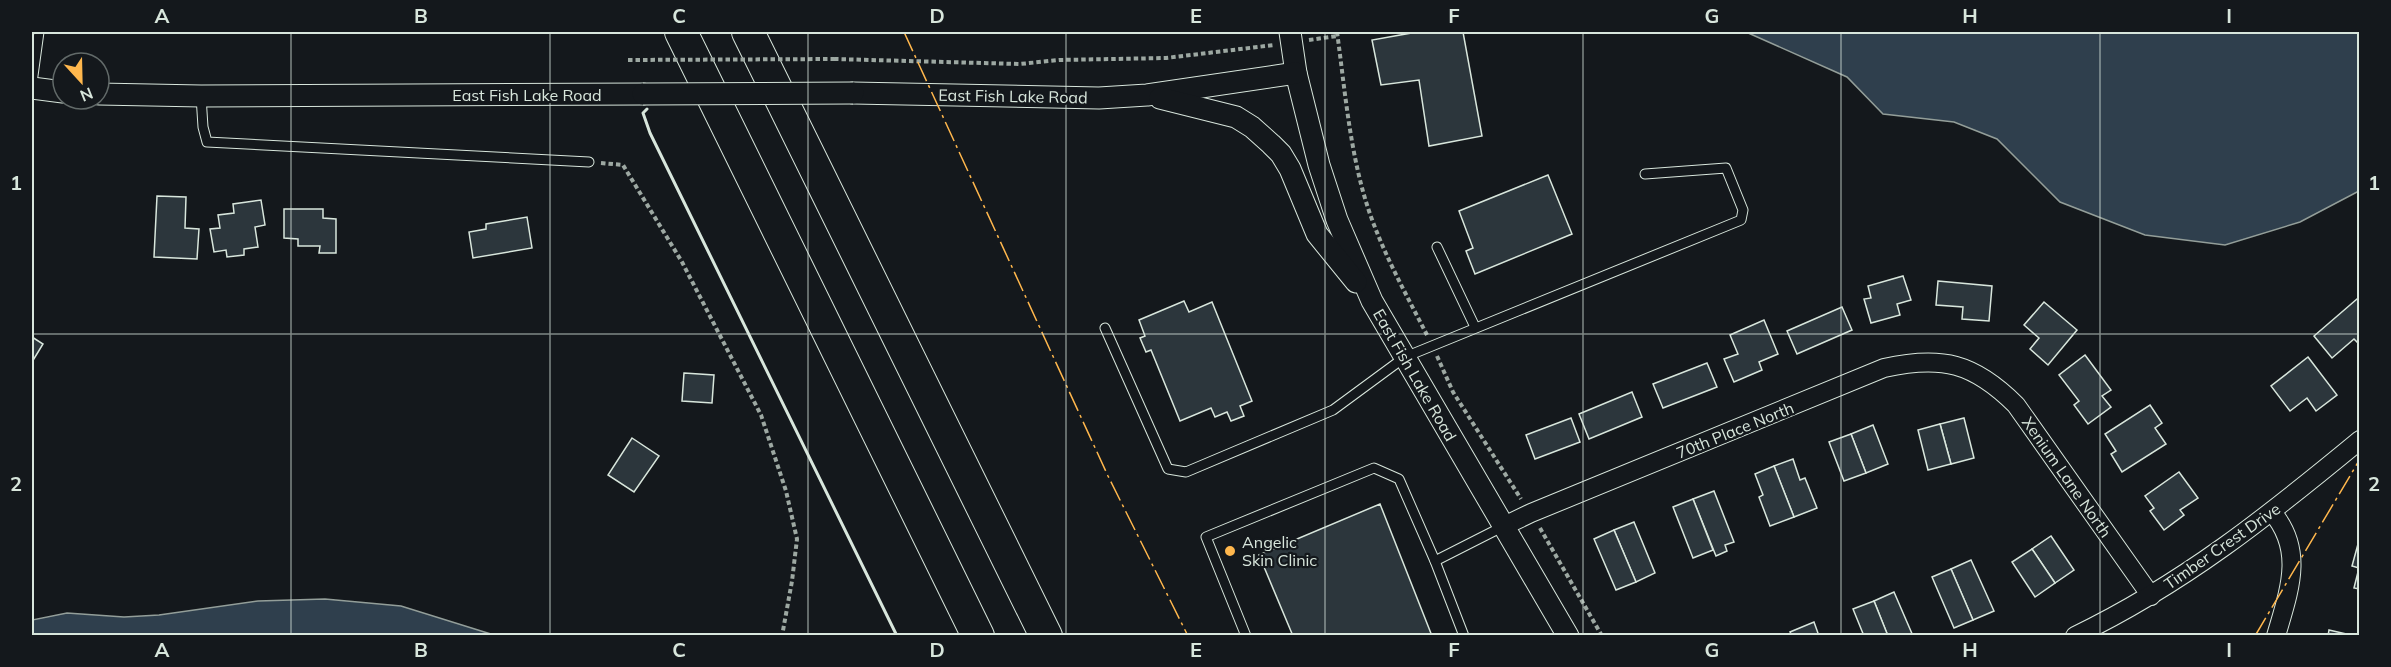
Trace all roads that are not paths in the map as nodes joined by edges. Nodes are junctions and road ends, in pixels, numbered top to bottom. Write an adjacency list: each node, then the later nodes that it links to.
1 (39, 32): 6 (lane)
2 (681, 32): 25 (highway)
3 (748, 32): 26 (highway)
4 (1290, 37): 5 (street)
5 (1296, 73): 10 (street, East Fish Lake Road); 15 (street, East Fish Lake Road)
6 (32, 83)
7 (32, 88): 8 (street)
8 (51, 90)
9 (111, 94): 11 (street, East Fish Lake Road)
10 (1147, 95): 11 (street, East Fish Lake Road, bridge); 15 (street)
11 (201, 96): 12 (lane)
12 (589, 162)
13 (1645, 174): 16 (lane)
14 (1437, 247): 16 (lane)
15 (1372, 301): 18 (street, East Fish Lake Road)
16 (1475, 327): 18 (lane)
17 (1105, 328): 18 (lane)
18 (1405, 357): 22 (street, East Fish Lake Road)
19 (1971, 370): 22 (street, 70th Place North); 24 (street, Xenium Lane North)
20 (2360, 440): 21 (street, Timber Crest Drive)
21 (2272, 512): 24 (street, Timber Crest Drive); 31 (street)
22 (1504, 526): 23 (lane); 29 (street, East Fish Lake Road)
23 (1435, 561): 27 (lane); 28 (lane)
24 (2151, 596): 30 (street, Timber Crest Drive)
25 (978, 636)
26 (1046, 636)
27 (1246, 636)
28 (1464, 636)
29 (1568, 636)
30 (2075, 636)
31 (2276, 636)

